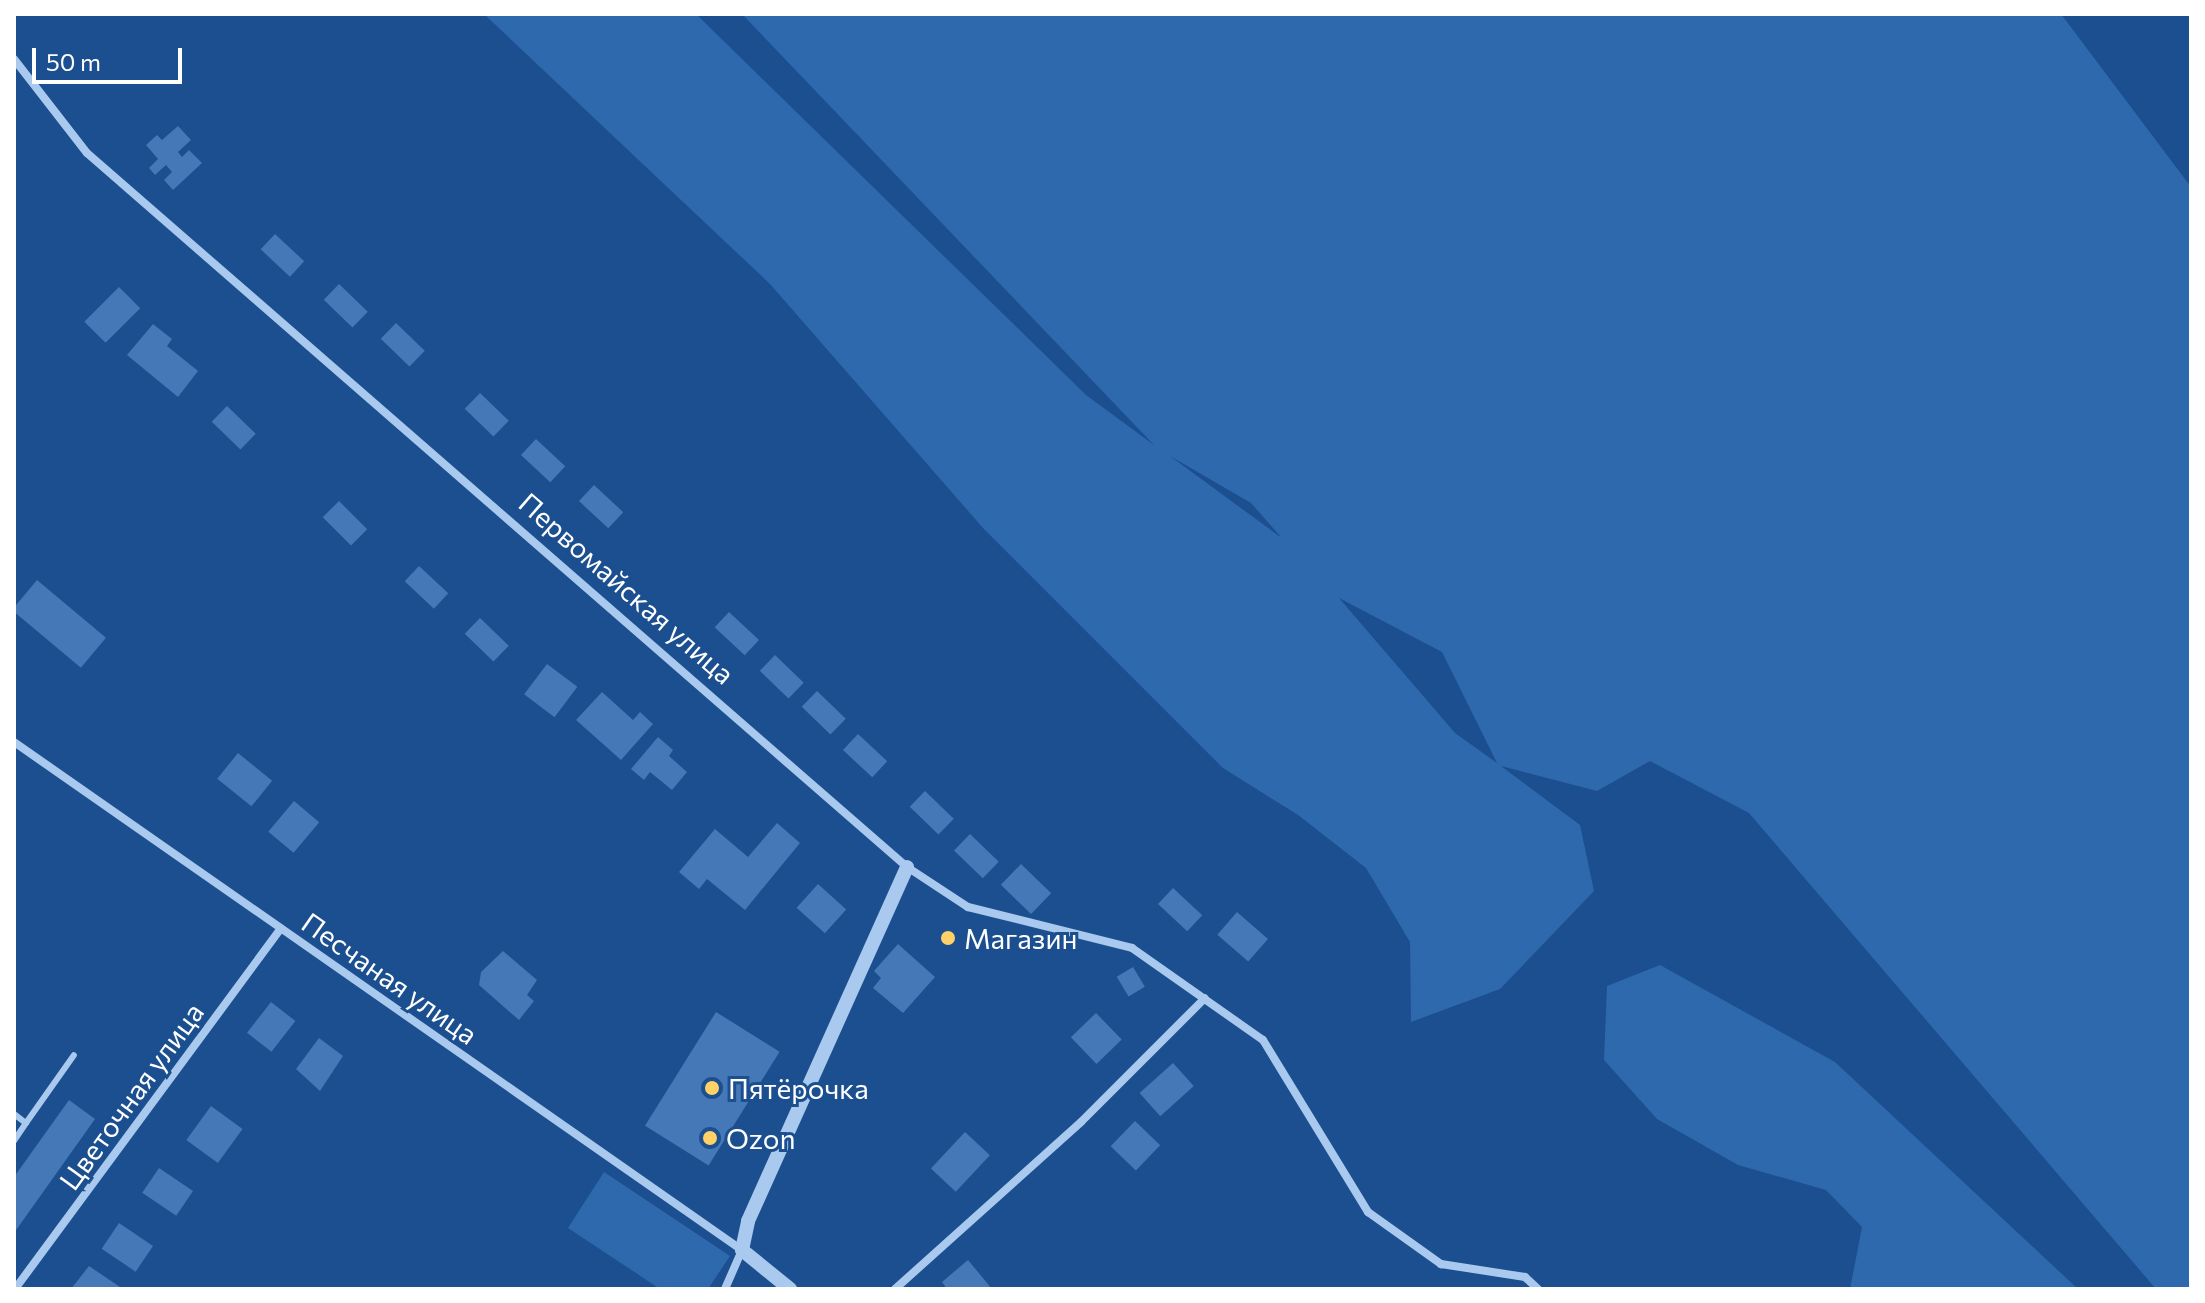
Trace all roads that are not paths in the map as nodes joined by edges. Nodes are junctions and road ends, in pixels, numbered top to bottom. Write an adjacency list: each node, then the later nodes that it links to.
1 (14, 59): 3 (street, Первомайская улица)
2 (14, 742): 4 (street, Песчаная улица)
3 (907, 867): 5 (street, Первомайская улица); 10 (street)
4 (281, 928): 10 (street, Песчаная улица); 11 (street, Цветочная улица)
5 (1205, 998): 14 (street); 15 (street, Первомайская улица)
6 (74, 1055): 8 (lane)
7 (14, 1114): 8 (lane)
8 (26, 1123): 9 (lane)
9 (14, 1141)
10 (742, 1250): 12 (street); 13 (street)
11 (15, 1289)
12 (725, 1289)
13 (790, 1289)
14 (895, 1289)
15 (1538, 1289)

